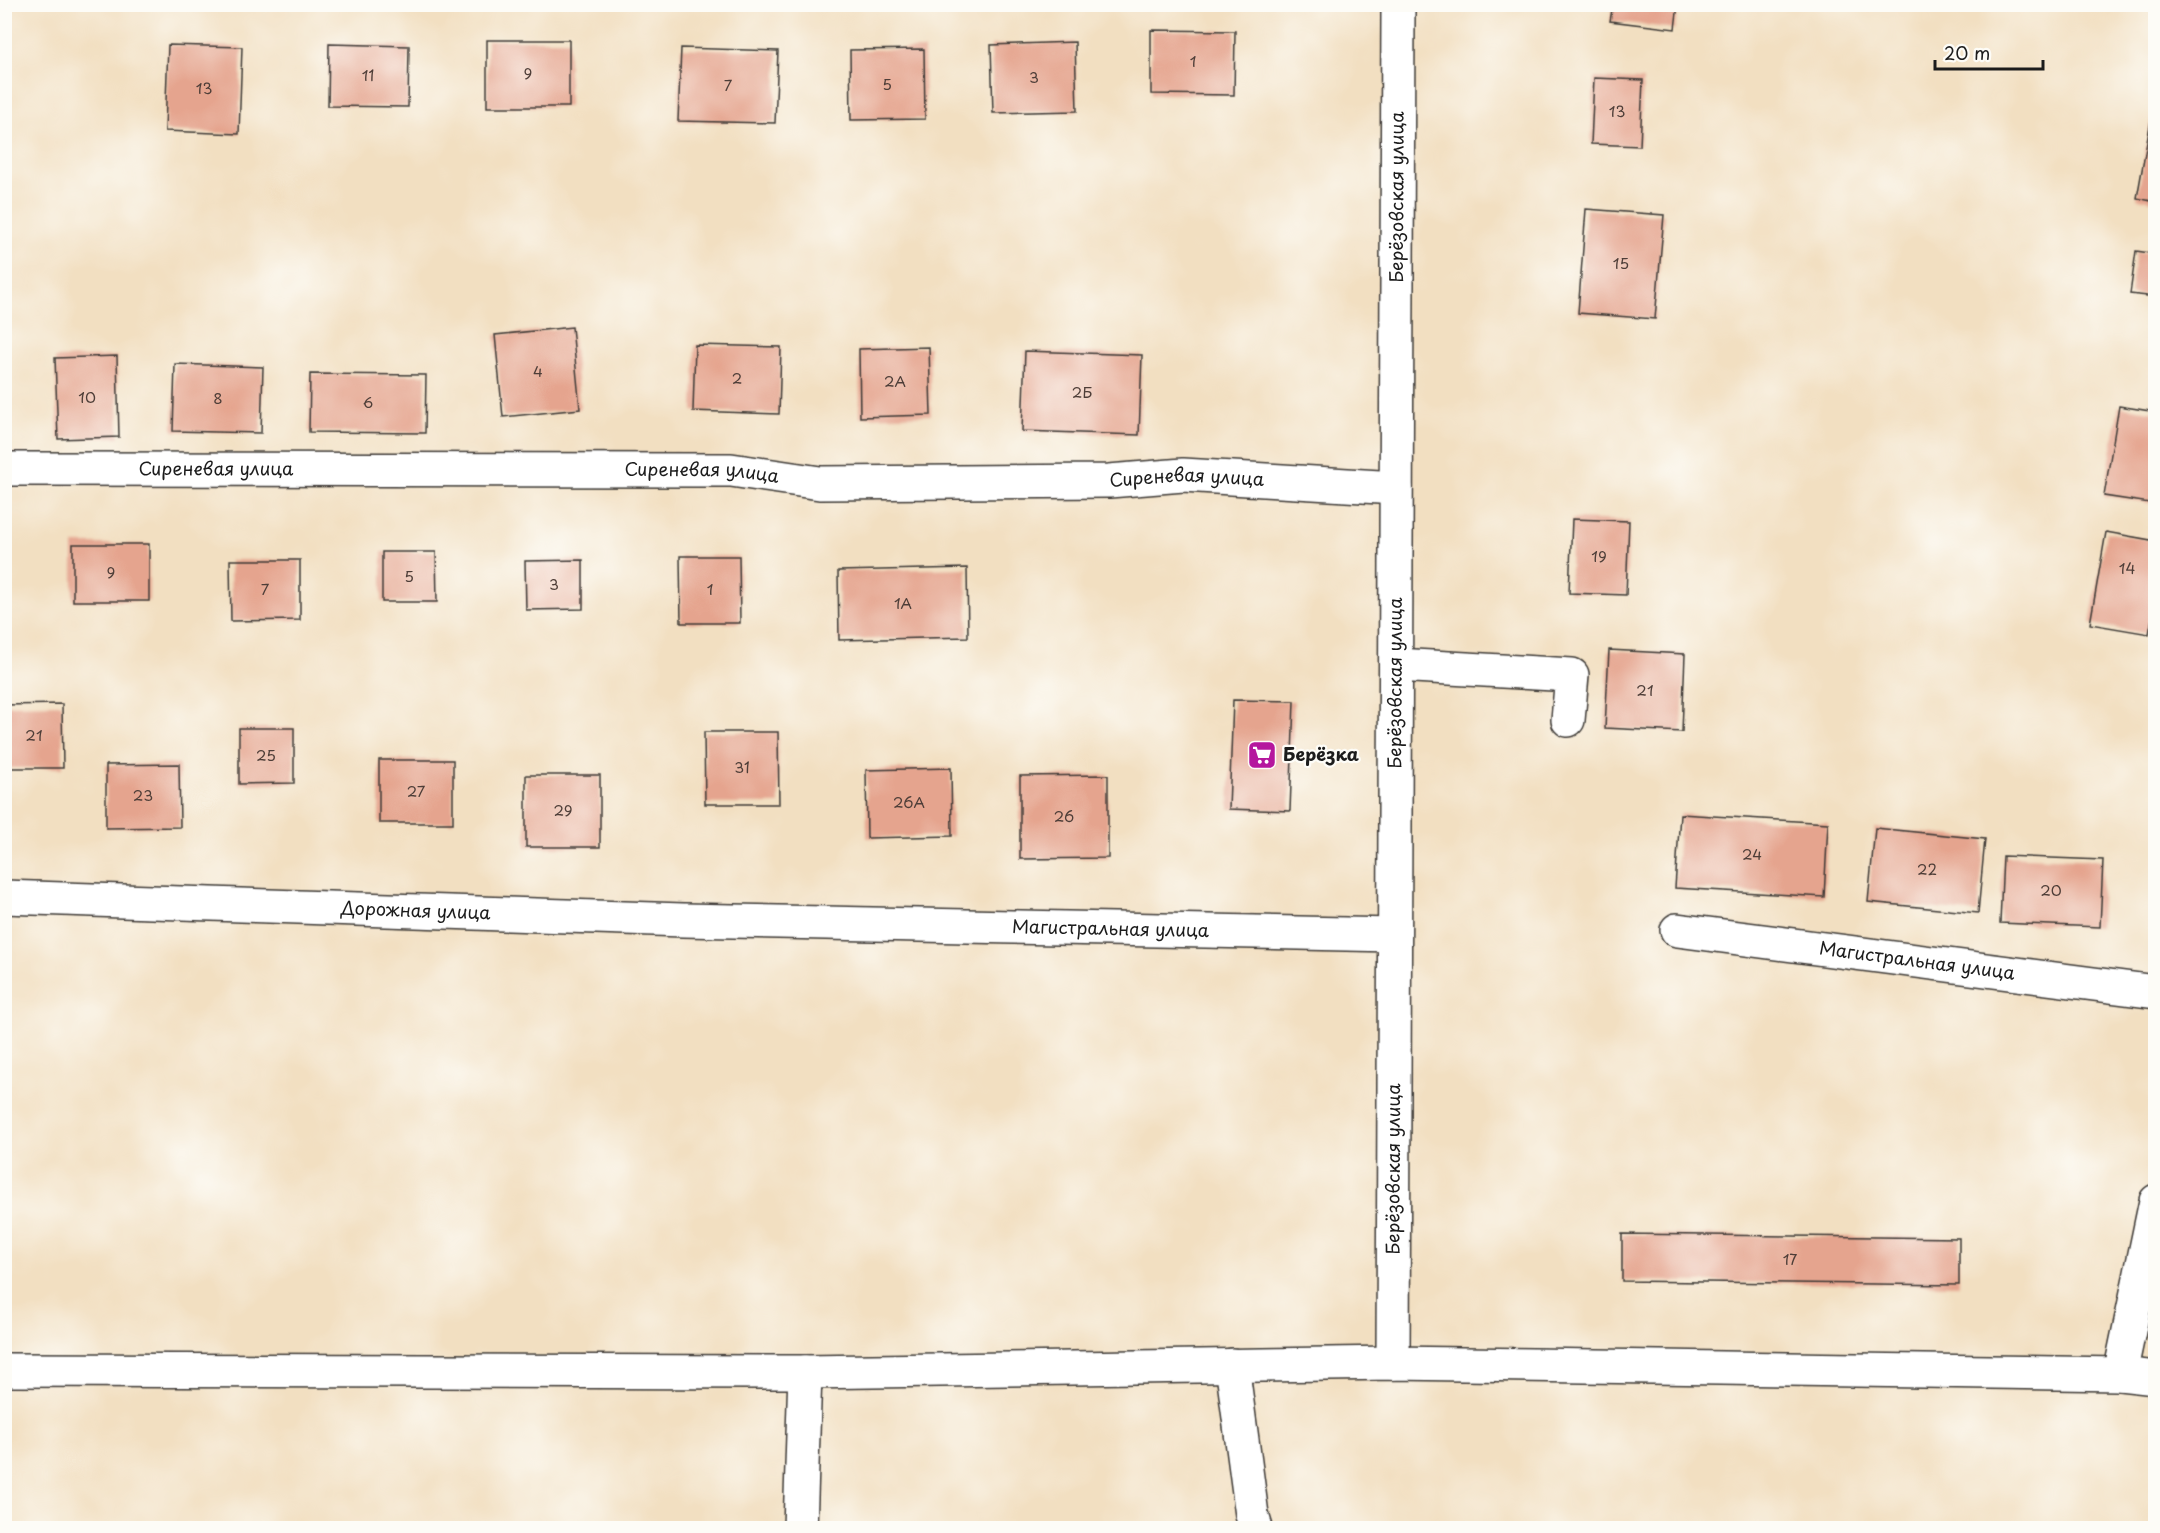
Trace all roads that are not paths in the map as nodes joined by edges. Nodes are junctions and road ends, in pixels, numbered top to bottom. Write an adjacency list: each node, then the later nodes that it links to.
1 (1398, 4): 3 (street, Берёзовская улица)
2 (4, 469): 3 (street, Сиреневая улица)
3 (1396, 488): 4 (street, Берёзовская улица)
4 (1396, 665): 5 (street); 9 (street, Берёзовская улица)
5 (1568, 720)
6 (4, 897): 7 (street, Дорожная улица)
7 (828, 923): 9 (street, Магистральная улица)
8 (1677, 930): 10 (street, Магистральная улица)
9 (1394, 935): 12 (street, Берёзовская улица)
10 (2156, 992)
11 (2156, 1201): 16 (street)
12 (1393, 1363): 13 (street); 16 (street)
13 (1232, 1365): 15 (street); 19 (street)
14 (4, 1370): 15 (street)
15 (805, 1372): 18 (street)
16 (2120, 1374): 17 (street)
17 (2156, 1378)
18 (800, 1528)
19 (1256, 1528)

